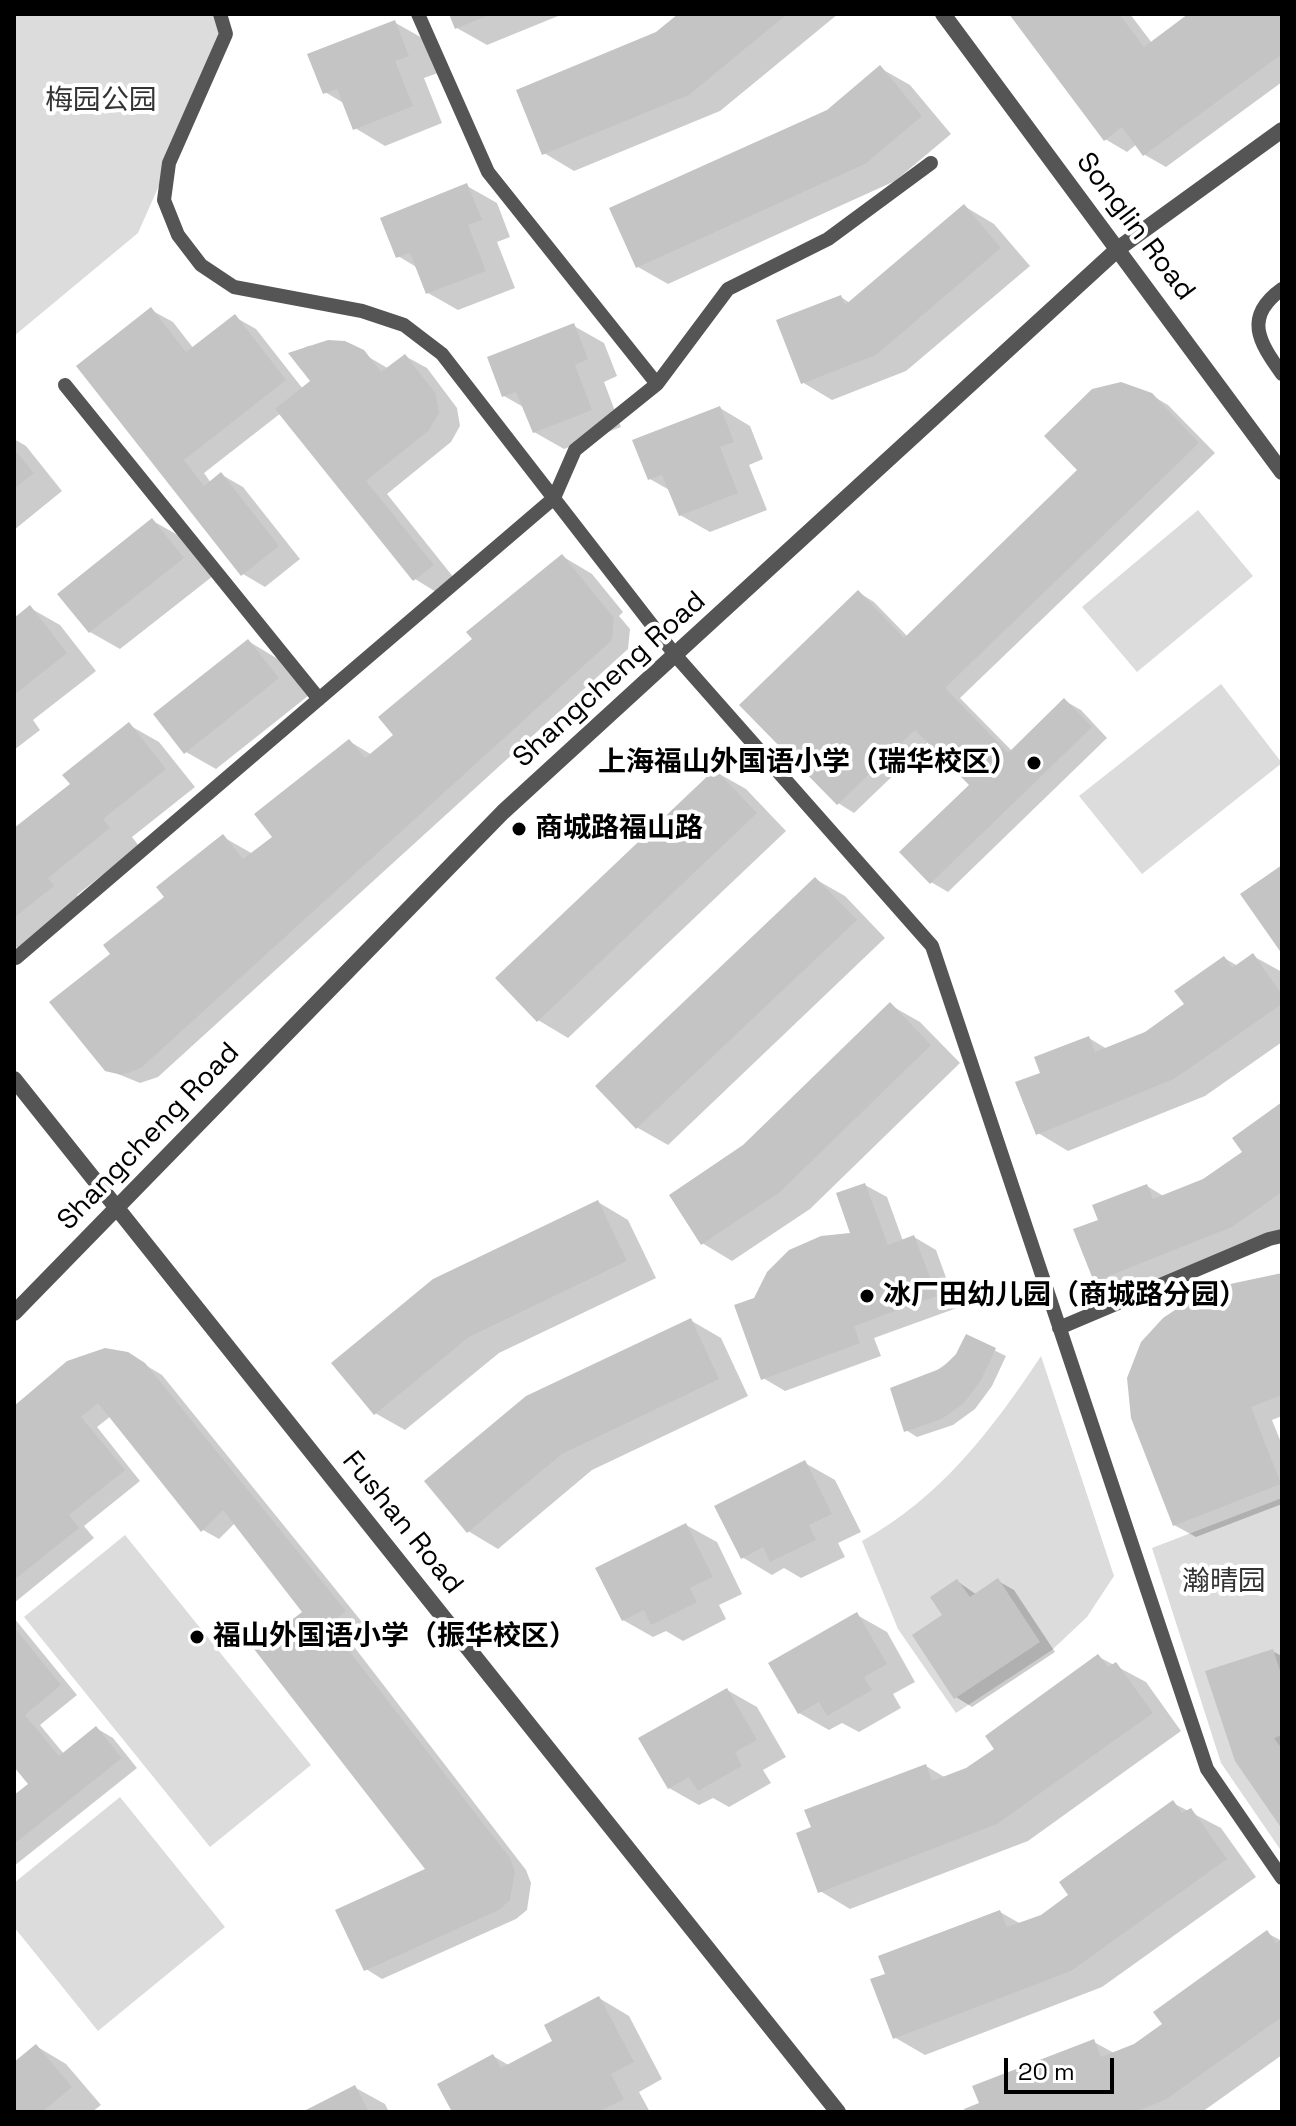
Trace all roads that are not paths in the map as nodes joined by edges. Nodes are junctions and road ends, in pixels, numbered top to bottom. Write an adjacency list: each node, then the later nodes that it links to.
1 (220, 14): 12 (lane)
2 (418, 14): 9 (lane)
3 (943, 14): 6 (street, Songlin Road)
4 (1282, 130): 6 (street, Shangcheng Road)
5 (931, 163): 9 (lane)
6 (1119, 248): 11 (street, Songlin Road); 13 (street, Shangcheng Road)
7 (1282, 289): 8 (lane)
8 (1282, 374)
9 (657, 384): 12 (lane)
10 (65, 385): 14 (lane)
11 (1282, 472)
12 (554, 498): 13 (lane); 14 (lane)
13 (676, 656): 17 (street, Shangcheng Road); 20 (lane)
14 (319, 699): 15 (lane)
15 (16, 958)
16 (14, 1079): 17 (street, Fushan Road)
17 (117, 1208): 19 (street, Shangcheng Road); 22 (street, Fushan Road)
18 (1282, 1236): 20 (lane)
19 (14, 1313)
20 (1059, 1328): 21 (lane)
21 (1282, 1878)
22 (838, 2112)

